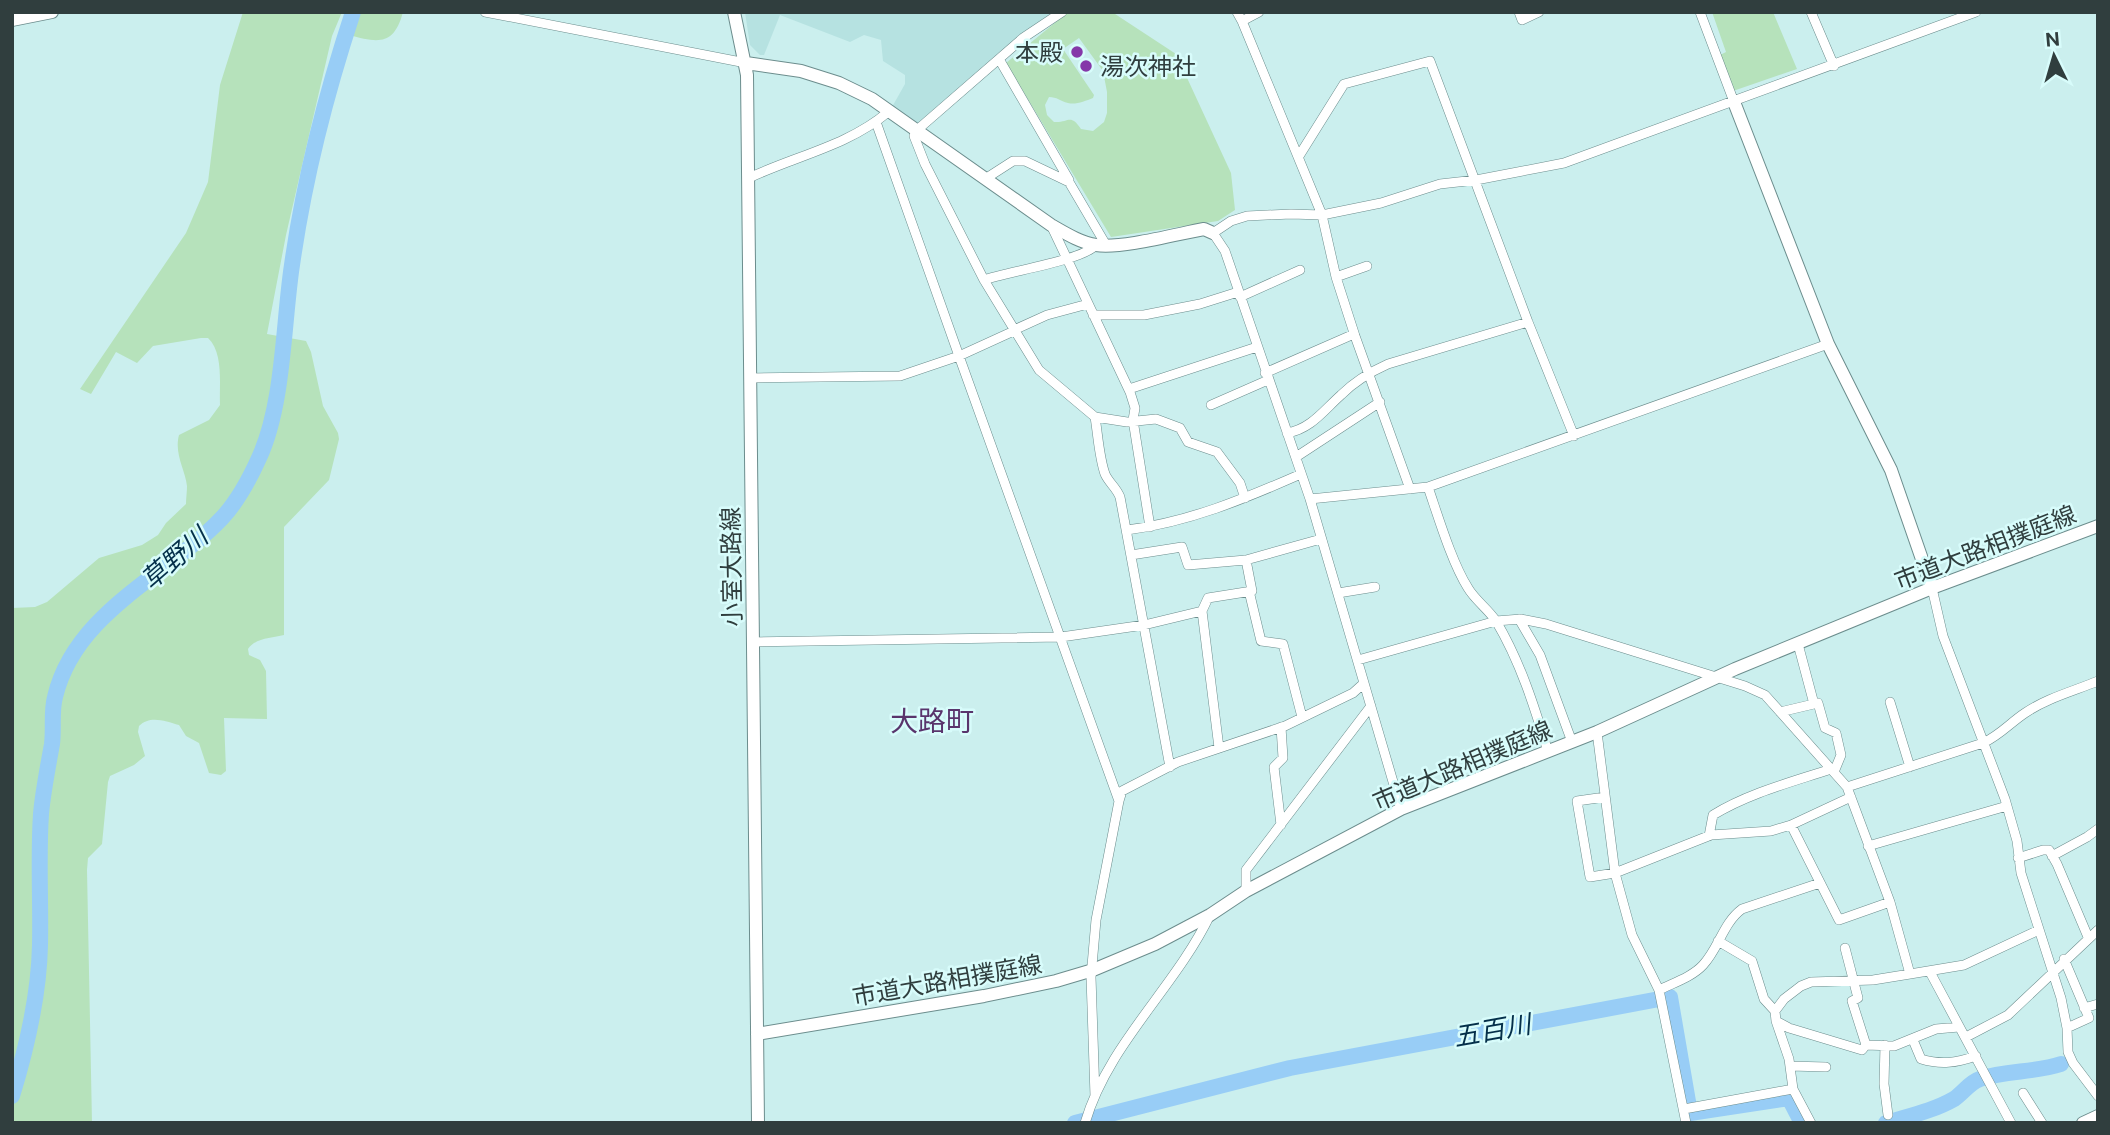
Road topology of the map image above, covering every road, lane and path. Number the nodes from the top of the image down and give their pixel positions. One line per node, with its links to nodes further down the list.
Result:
1 (52, 12): 13 (street)
2 (485, 12): 11 (street)
3 (734, 12): 15 (street, 小室大路線)
4 (1062, 12): 14 (street)
5 (1259, 12): 12 (street)
6 (1519, 12): 7 (street)
7 (1539, 12)
8 (1700, 12): 17 (street)
9 (1811, 12): 16 (street)
10 (1976, 12): 16 (street)
11 (498, 14): 15 (street)
12 (1239, 16): 21 (street)
13 (12, 20)
14 (999, 59): 20 (street); 25 (street)
15 (746, 62): 18 (street); 22 (street, 小室大路線)
16 (1834, 66): 17 (street)
17 (1734, 102): 24 (street); 41 (street)
18 (887, 112): 19 (street); 20 (street)
19 (876, 121): 22 (street); 43 (street)
20 (916, 131): 23 (street); 34 (street)
21 (1299, 156): 24 (street); 26 (street)
22 (749, 178): 46 (street, 小室大路線)
23 (985, 178): 25 (street); 27 (street)
24 (1476, 180): 26 (street); 38 (street)
25 (1069, 182): 29 (street)
26 (1322, 215): 28 (street); 33 (street)
27 (1052, 225): 29 (street); 30 (street)
28 (1213, 233): 29 (street); 35 (street)
29 (1101, 245): 30 (street)
30 (1066, 258): 34 (street); 36 (street)
31 (1367, 266): 33 (street)
32 (1300, 270): 35 (street)
33 (1336, 277): 40 (street)
34 (984, 280): 39 (street)
35 (1239, 294): 37 (street); 42 (street)
36 (1088, 304): 37 (street); 39 (street)
37 (1093, 315): 47 (street)
38 (1528, 322): 44 (street); 53 (street)
39 (1015, 330): 43 (street); 50 (street)
40 (1354, 334): 44 (street); 45 (street)
41 (1828, 344): 53 (street); 67 (street)
42 (1257, 347): 45 (street); 47 (street)
43 (959, 356): 46 (street); 74 (street)
44 (1369, 372): 48 (street); 52 (street)
45 (1267, 377): 49 (street); 52 (street)
46 (751, 378): 75 (street, 小室大路線)
47 (1129, 389): 51 (street)
48 (1380, 402): 54 (street); 57 (street)
49 (1211, 405)
50 (1095, 417): 51 (street); 62 (street)
51 (1133, 420): 58 (street); 61 (street)
52 (1287, 433): 54 (street)
53 (1574, 436): 56 (street)
54 (1296, 457): 55 (street)
55 (1301, 474): 58 (street); 59 (street)
56 (1428, 487): 57 (street); 72 (street)
57 (1410, 489): 59 (street)
58 (1245, 498): 61 (street)
59 (1310, 499): 63 (street)
60 (2098, 526): 67 (street, 市道大路相撲庭線)
61 (1150, 527): 62 (street)
62 (1126, 530): 64 (street)
63 (1321, 538): 65 (street); 69 (street)
64 (1131, 555): 65 (street); 73 (street)
65 (1246, 560): 68 (street)
66 (1376, 587): 69 (street)
67 (1932, 588): 76 (street, 市道大路相撲庭線); 89 (street)
68 (1249, 592): 70 (street); 85 (street)
69 (1338, 593): 77 (street)
70 (1202, 611): 73 (street); 90 (street)
71 (1518, 619): 72 (street); 78 (street); 88 (street)
72 (1496, 621): 77 (street); 91 (street)
73 (1143, 625): 74 (street); 92 (street)
74 (1061, 637): 75 (street); 98 (street)
75 (753, 642): 131 (street, 小室大路線)
76 (1798, 644): 78 (street, 市道大路相撲庭線); 82 (street)
77 (1358, 660): 80 (street)
78 (1716, 679): 84 (street); 87 (street, 市道大路相撲庭線)
79 (2098, 681): 89 (street)
80 (1363, 684): 83 (street); 85 (street)
81 (1890, 702): 93 (street)
82 (1814, 704): 84 (street); 94 (street)
83 (1371, 706): 100 (street); 101 (street)
84 (1780, 712): 94 (street)
85 (1302, 718): 86 (street)
86 (1281, 727): 90 (street); 101 (street)
87 (1597, 732): 88 (street, 市道大路相撲庭線); 96 (street)
88 (1572, 742): 91 (street, 市道大路相撲庭線)
89 (1983, 743): 93 (street); 99 (street)
90 (1219, 748): 92 (street)
91 (1548, 752): 100 (street, 市道大路相撲庭線)
92 (1170, 767): 98 (street)
93 (1910, 767): 95 (street)
94 (1833, 770): 95 (street); 104 (street)
95 (1847, 787): 97 (street)
96 (1605, 797): 108 (street); 108 (street)
97 (1851, 797): 102 (street); 105 (street)
98 (1119, 801): 119 (street)
99 (2007, 806): 105 (street); 107 (street)
100 (1401, 809): 110 (street, 市道大路相撲庭線)
101 (1281, 825): 110 (street)
102 (1791, 825): 104 (street); 109 (street)
103 (2098, 829): 106 (street)
104 (1709, 836): 108 (street)
105 (1868, 846): 111 (street)
106 (2052, 856): 107 (street); 115 (street)
107 (2018, 858): 113 (street)
108 (1615, 873): 124 (street)
109 (1820, 883): 111 (street); 116 (street)
110 (1246, 891): 112 (street, 市道大路相撲庭線)
111 (1890, 902): 122 (street)
112 (1210, 915): 119 (street, 市道大路相撲庭線); 141 (street)
113 (2039, 930): 120 (street); 121 (street)
114 (2098, 930): 115 (street)
115 (2088, 937): 118 (street)
116 (1718, 942): 124 (street); 127 (street)
117 (1845, 948): 123 (street)
118 (2064, 959): 120 (street); 126 (street)
119 (1093, 970): 131 (street, 市道大路相撲庭線); 141 (street)
120 (2052, 971): 130 (street); 132 (street)
121 (1930, 972): 122 (street); 129 (street)
122 (1910, 974): 123 (street)
123 (1853, 980): 127 (street); 134 (street)
124 (1659, 991): 143 (street)
125 (2098, 1004): 126 (street)
126 (2084, 1008): 130 (street)
127 (1775, 1011): 128 (street)
128 (1776, 1021): 134 (street); 137 (street)
129 (1959, 1027): 132 (street); 133 (street)
130 (2067, 1028): 142 (street)
131 (757, 1034): 147 (street, 小室大路線)
132 (1966, 1037): 136 (street)
133 (1913, 1040): 135 (street); 136 (street)
134 (1866, 1045): 135 (street)
135 (1885, 1045): 144 (street)
136 (1976, 1056): 150 (street)
137 (1790, 1066): 138 (street); 139 (street)
138 (1826, 1067)
139 (1793, 1089): 143 (street); 149 (street)
140 (2023, 1093): 151 (street)
141 (1095, 1096): 146 (street)
142 (2098, 1096)
143 (1684, 1109): 148 (street)
144 (1888, 1115)
145 (2098, 1116): 152 (street)
146 (1086, 1118)
147 (758, 1123)
148 (1686, 1123)
149 (1811, 1123)
150 (2011, 1123)
151 (2042, 1123)
152 (2084, 1123)

